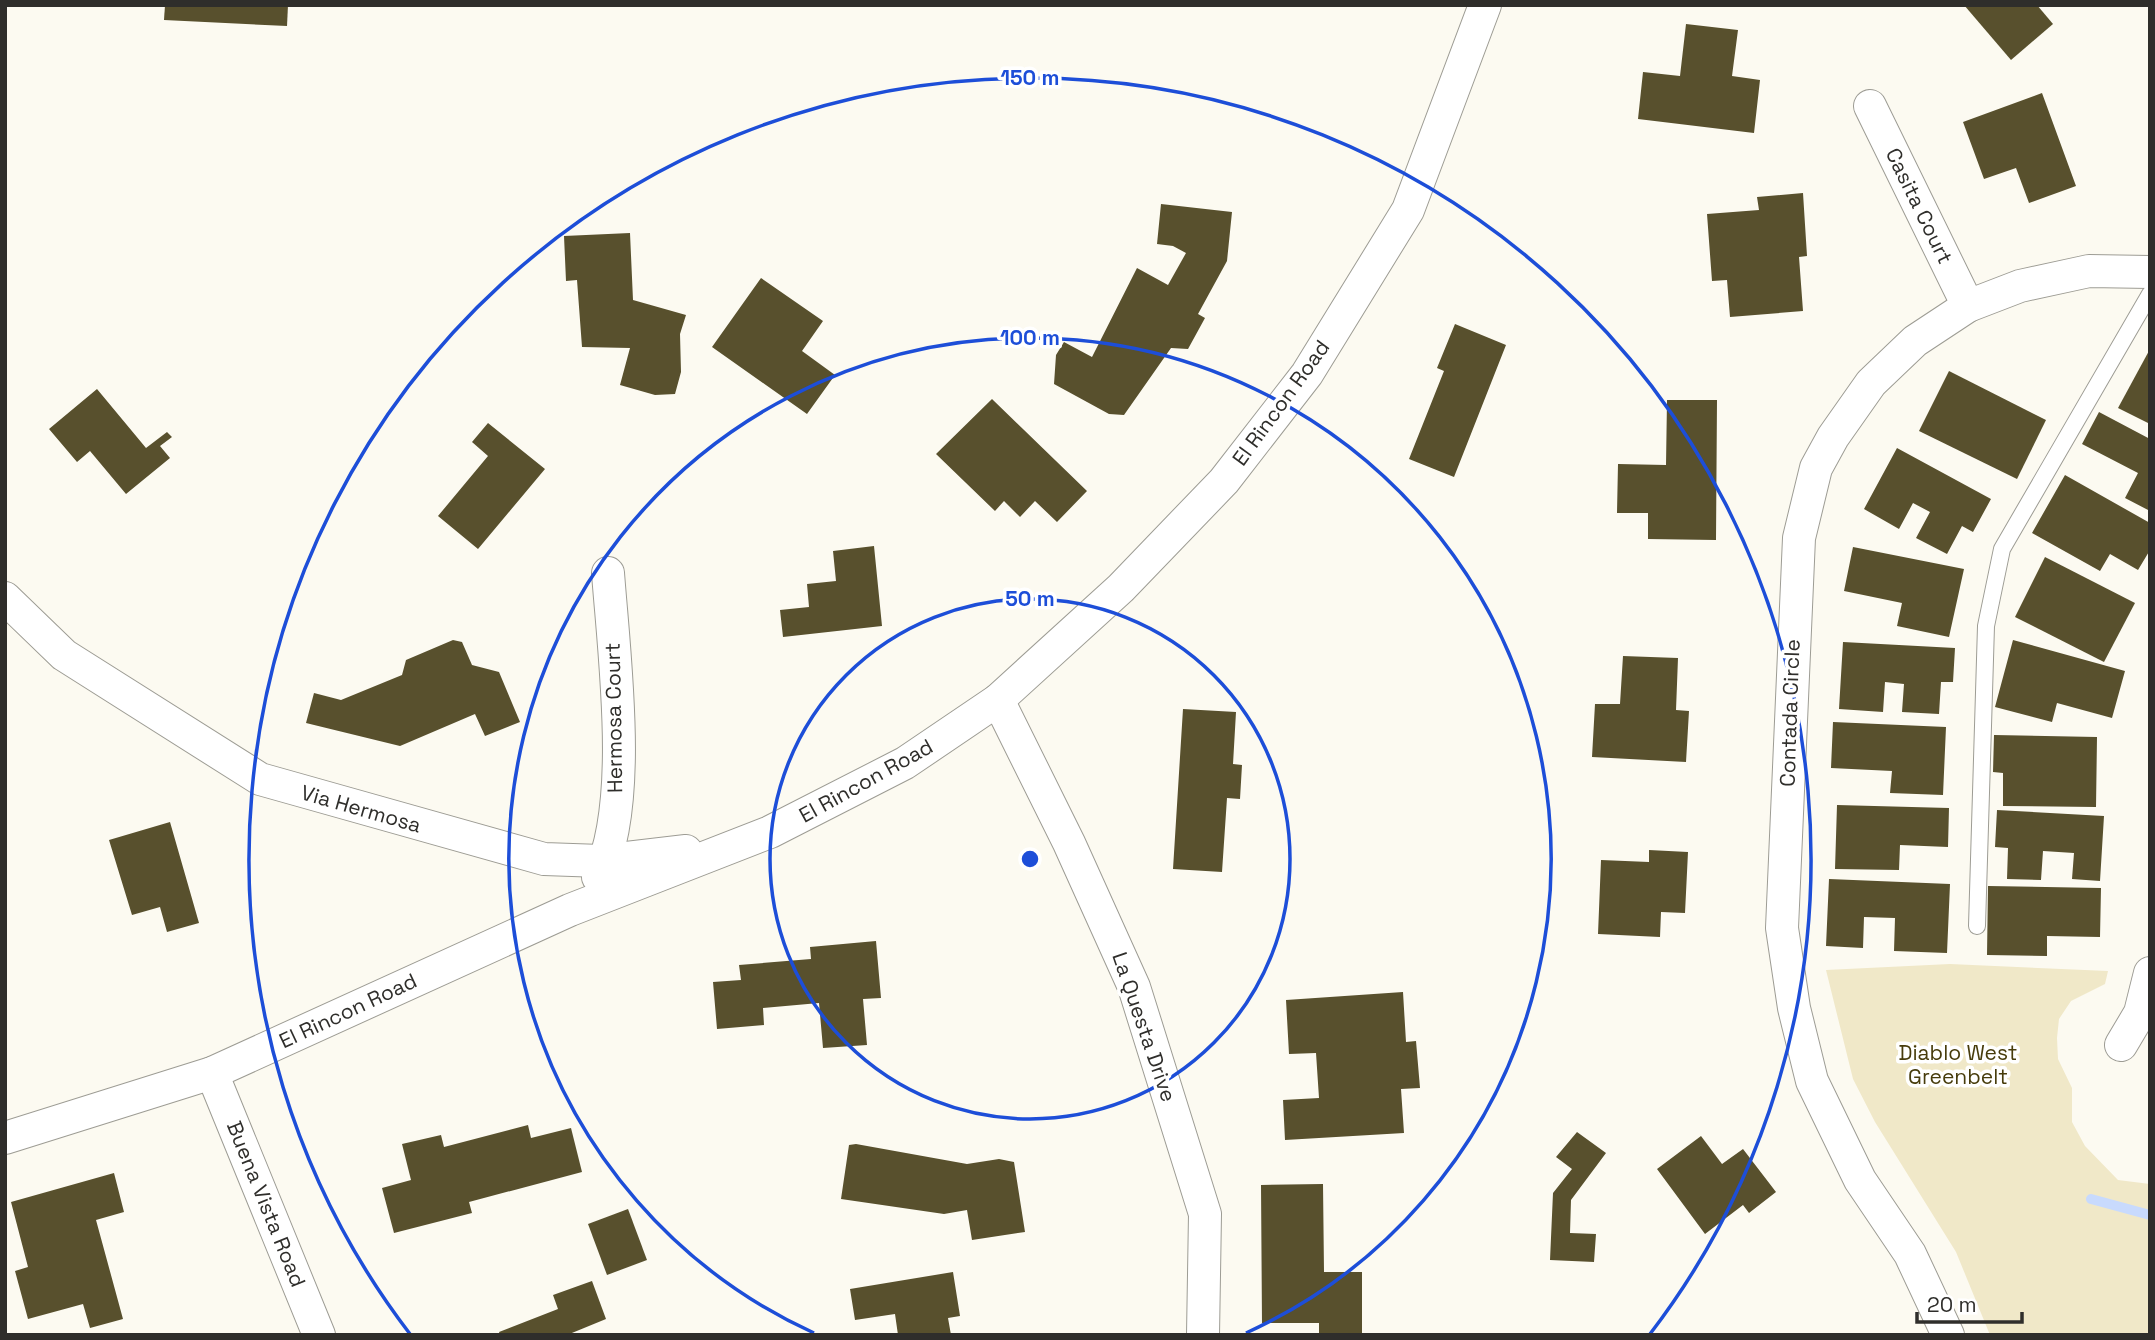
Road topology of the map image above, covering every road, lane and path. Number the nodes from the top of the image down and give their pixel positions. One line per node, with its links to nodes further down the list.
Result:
1 (1485, 5): 8 (street, El Rincon Road)
2 (1870, 106): 5 (street, Casita Court)
3 (2150, 272): 5 (street, Contada Circle)
4 (2150, 294): 12 (lane)
5 (1968, 306): 19 (street, Contada Circle)
6 (608, 573): 10 (street, Hermosa Court)
7 (5, 598): 10 (street, Via Hermosa)
8 (998, 700): 9 (street, El Rincon Road); 18 (street, La Questa Drive)
9 (771, 832): 10 (street, Via Hermosa); 11 (street, El Rincon Road)
10 (605, 861): 11 (street, Hermosa Court)
11 (570, 910): 15 (street, El Rincon Road)
12 (1978, 926)
13 (2150, 974): 14 (street)
14 (2120, 1045)
15 (212, 1073): 16 (street, El Rincon Road); 17 (street, Buena Vista Road)
16 (5, 1138)
17 (318, 1335)
18 (1203, 1335)
19 (1948, 1335)

